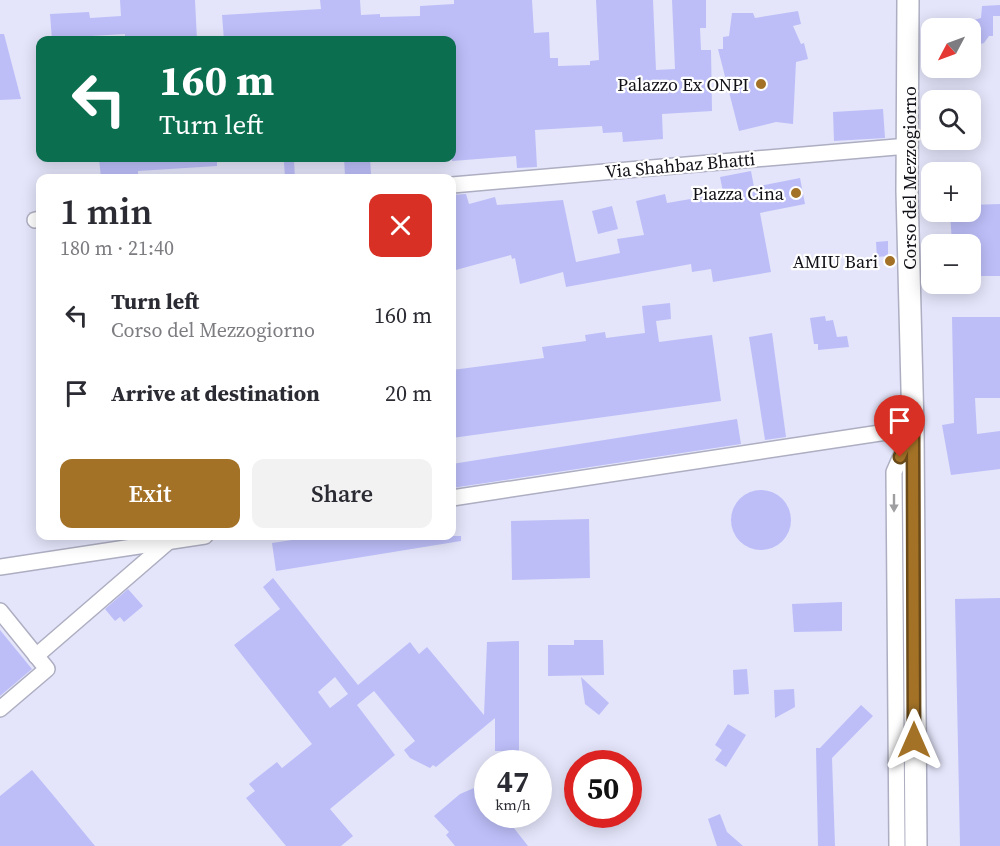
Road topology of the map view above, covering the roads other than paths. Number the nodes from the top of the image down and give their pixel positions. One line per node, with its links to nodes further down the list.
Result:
1 (908, 0): 2 (main road, Corso del Mezzogiorno)
2 (908, 146): 3 (street, Via Shahbaz Bhatti); 4 (main road, Corso del Mezzogiorno)
3 (456, 184)
4 (913, 428): 5 (street); 11 (street, Corso del Mezzogiorno, one-way to 11); 13 (main road, Corso del Mezzogiorno)
5 (456, 497)
6 (175, 540): 7 (street)
7 (168, 541): 8 (street); 10 (street)
8 (0, 567)
9 (0, 611): 10 (street)
10 (36, 656): 12 (street)
11 (895, 691): 13 (street); 14 (street, Corso del Mezzogiorno)
12 (0, 709)
13 (914, 786): 15 (main road); 16 (main road, Corso del Mezzogiorno)
14 (897, 846)
15 (902, 846)
16 (916, 846)

